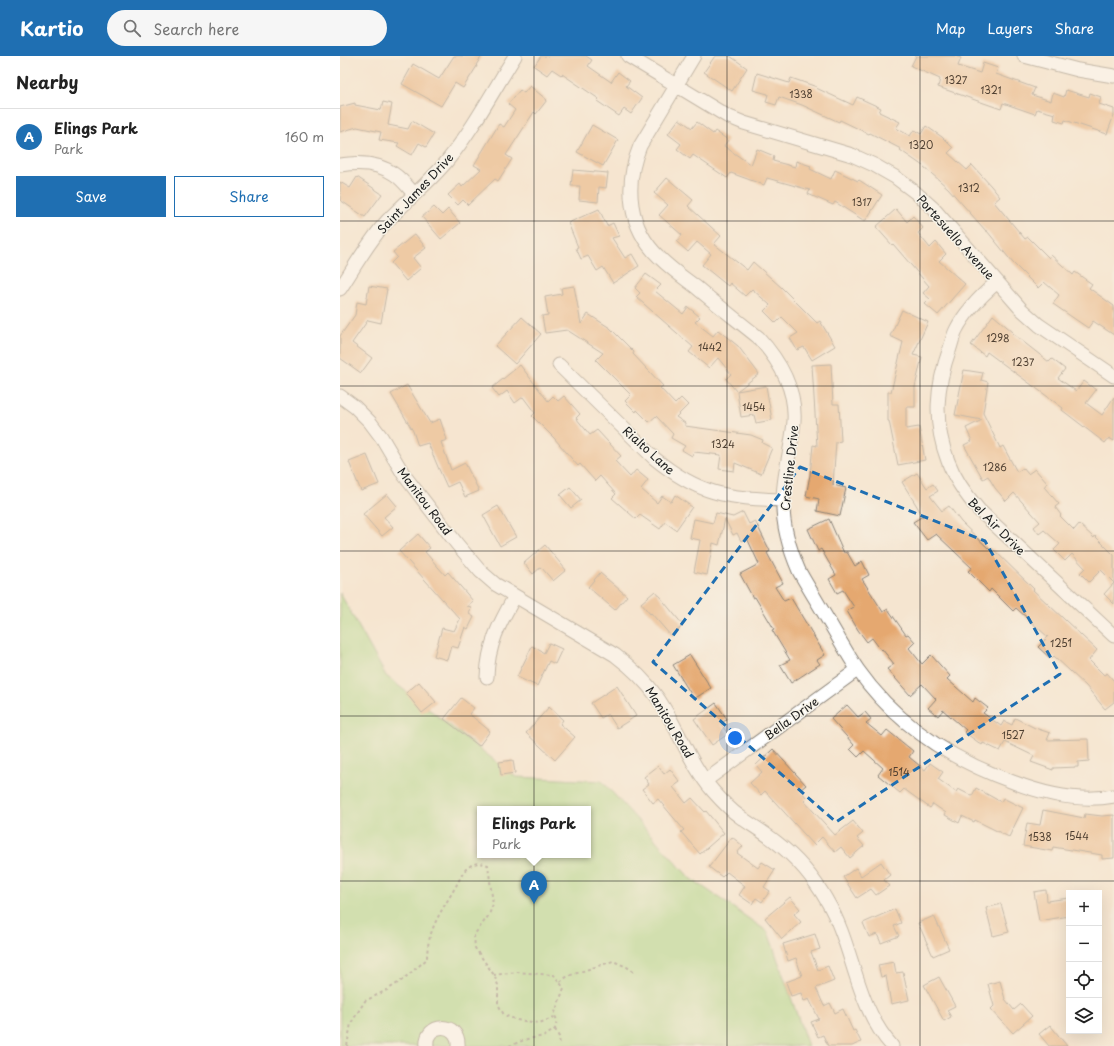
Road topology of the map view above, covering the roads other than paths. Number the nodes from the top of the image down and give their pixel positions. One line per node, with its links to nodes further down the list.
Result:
1 (515, 56): 8 (street, Saint James Drive)
2 (628, 56): 6 (street, Portesuello Avenue)
3 (694, 56): 6 (street, Crestline Drive)
4 (1024, 56): 5 (street)
5 (1114, 76)
6 (676, 85): 9 (street, Portesuello Avenue); 14 (street, Crestline Drive)
7 (340, 165): 8 (street)
8 (414, 194): 10 (street, Saint James Drive)
9 (997, 282): 12 (street, Portesuello Avenue); 16 (street, Bel Air Drive)
10 (340, 289)
11 (559, 365): 14 (street, Rialto Lane)
12 (1114, 376)
13 (340, 396): 15 (street, Manitou Road)
14 (783, 500): 17 (street, Crestline Drive)
15 (515, 596): 18 (street); 19 (street, Manitou Road)
16 (1114, 636)
17 (857, 670): 19 (street, Bella Drive); 20 (street, Crestline Drive)
18 (487, 677)
19 (705, 781): 23 (street, Manitou Road)
20 (1114, 796)
21 (427, 1046): 22 (street)
22 (458, 1046)
23 (892, 1046)

